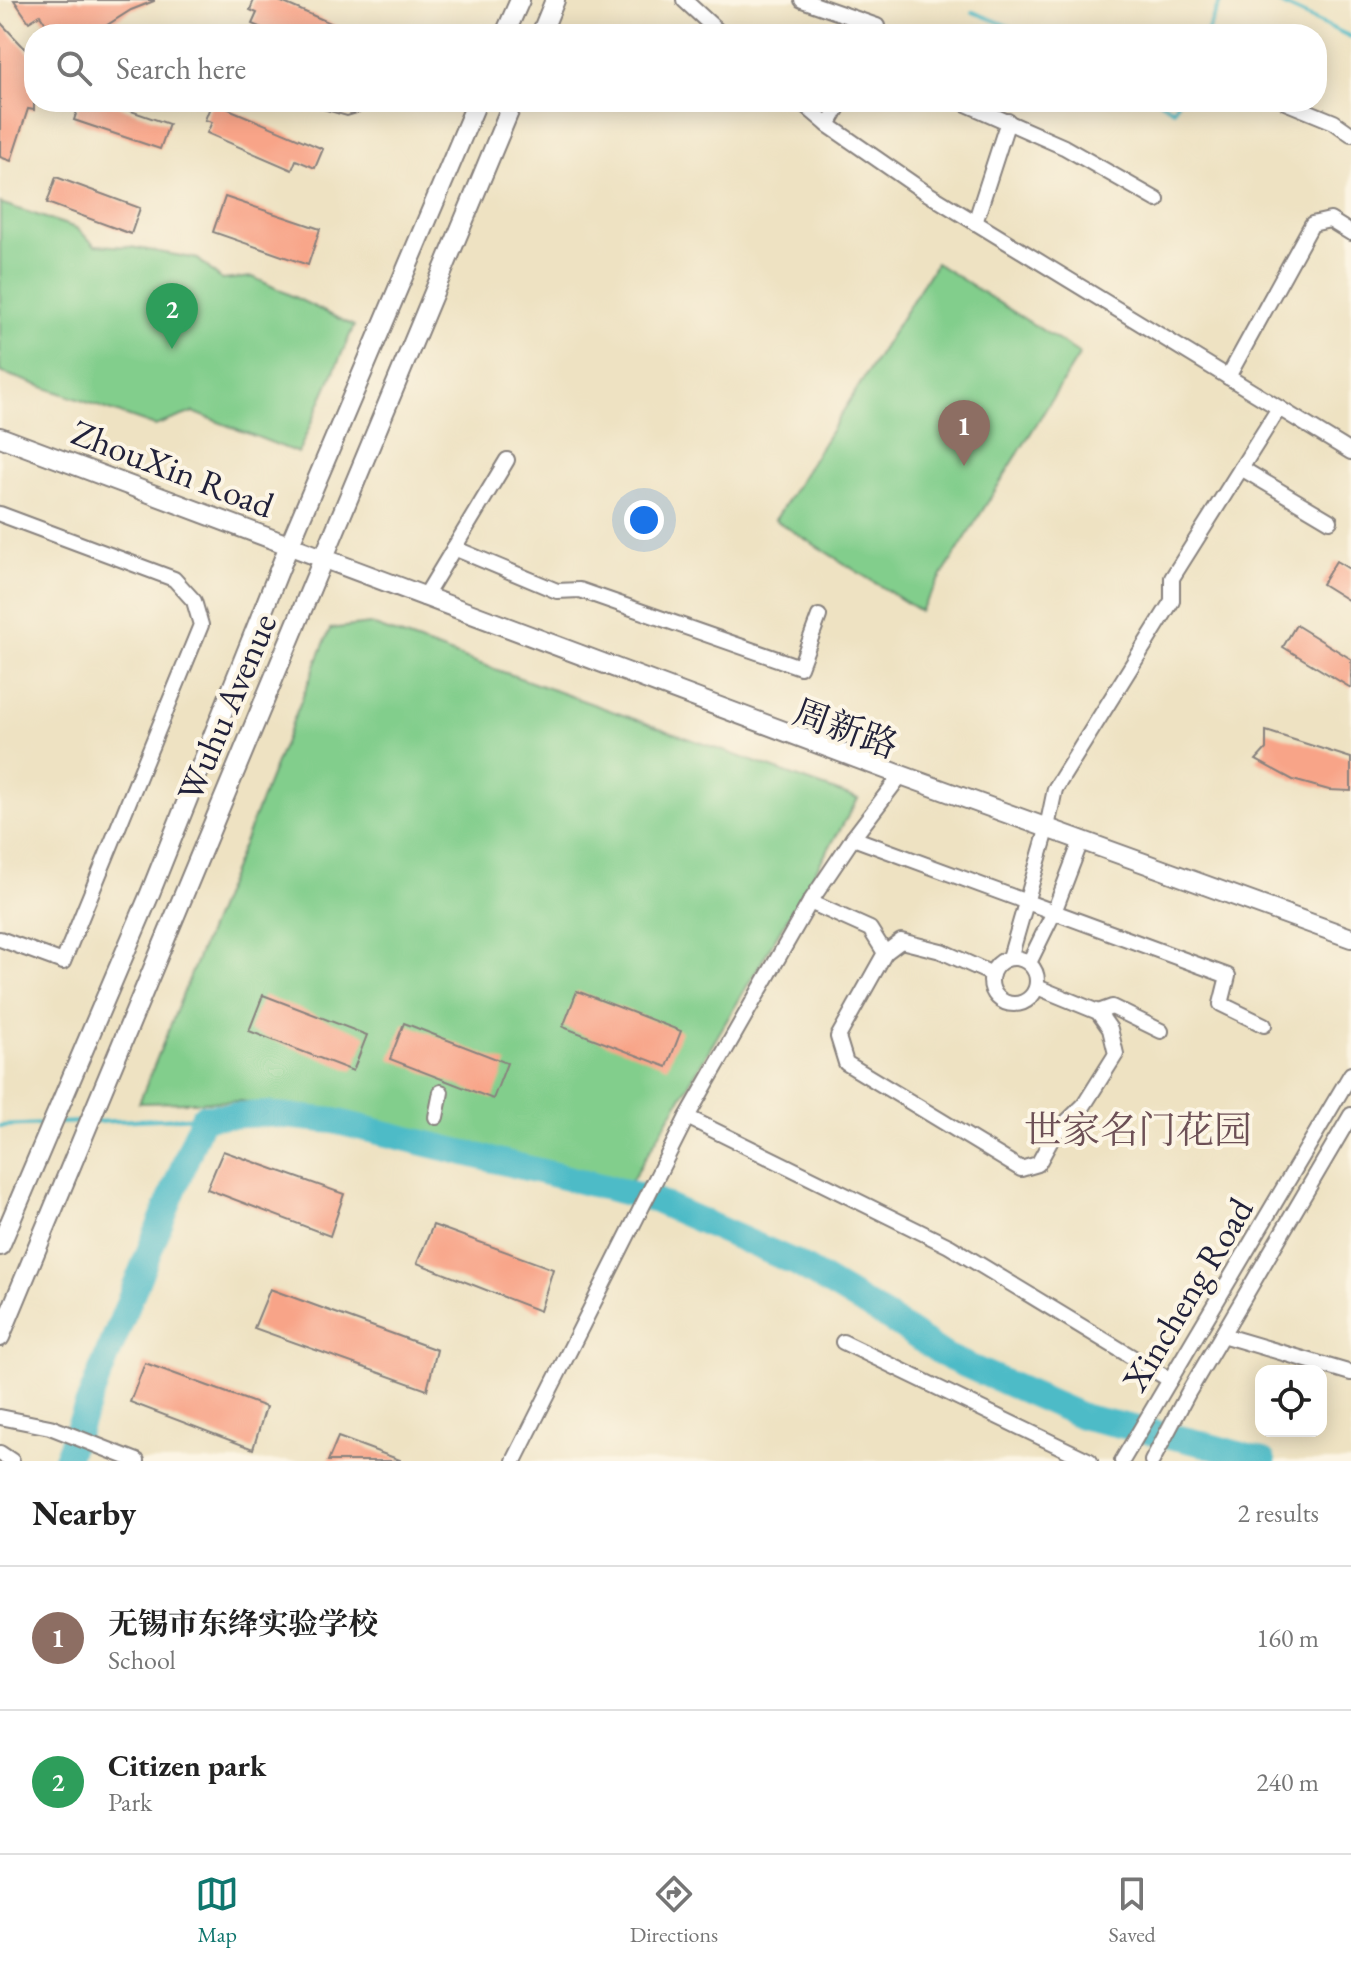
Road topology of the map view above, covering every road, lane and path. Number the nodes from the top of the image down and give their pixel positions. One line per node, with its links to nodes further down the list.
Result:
1 (520, 0): 5 (main road)
2 (555, 0): 6 (main road)
3 (684, 0): 7 (street)
4 (802, 0): 8 (street)
5 (509, 24)
6 (545, 24)
7 (710, 24)
8 (871, 24)
9 (473, 112): 31 (main road, Wuhu Avenue)
10 (509, 112): 32 (main road, Wuhu Avenue)
11 (813, 112): 16 (street)
12 (835, 112): 16 (street)
13 (986, 112): 15 (street)
14 (1310, 112): 17 (street)
15 (1008, 121): 18 (street); 19 (street)
16 (828, 125): 19 (street)
17 (1351, 134)
18 (1157, 200)
19 (975, 223): 21 (street)
20 (1351, 233): 21 (street)
21 (1228, 377): 22 (street)
22 (1279, 408): 25 (street); 27 (street)
23 (0, 437): 31 (main road, ZhouXin Road)
24 (0, 446): 31 (main road, ZhouXin Road)
25 (1351, 452)
26 (507, 460): 30 (street)
27 (1241, 468): 29 (street); 36 (street)
28 (0, 514): 43 (street)
29 (1330, 521)
30 (454, 548): 33 (street); 34 (street)
31 (288, 549): 32 (main road, ZhouXin Road); 60 (main road, Wuhu Avenue)
32 (321, 562): 33 (main road, 周新路); 35 (main road, 周新路); 62 (main road, Wuhu Avenue)
33 (424, 598): 35 (main road, 周新路)
34 (819, 616)
35 (899, 778): 36 (main road, 周新路); 37 (street)
36 (1046, 833): 38 (main road, 周新路); 40 (street)
37 (853, 838): 39 (street); 40 (street)
38 (1080, 845): 41 (street); 42 (main road, 周新路); 44 (main road, 周新路)
39 (810, 902): 45 (street); 57 (street)
40 (1025, 902): 41 (street); 46 (street)
41 (1054, 912): 47 (street); 51 (street)
42 (1351, 938)
43 (0, 939)
44 (1351, 946)
45 (885, 953): 48 (street); 50 (street)
46 (1010, 958): 47 (street); 48 (street)
47 (1029, 963): 49 (street)
48 (992, 974): 49 (street)
49 (1037, 987): 50 (street)
50 (1098, 1012): 52 (street)
51 (1264, 1025)
52 (1161, 1031)
53 (1351, 1074): 58 (street, Xincheng Road)
54 (441, 1092): 56 (street)
55 (1351, 1115): 59 (street, Xincheng Road)
56 (436, 1117)
57 (687, 1117): 65 (street); 71 (street)
58 (1323, 1123): 59 (street); 65 (street, Xincheng Road)
59 (1345, 1138): 61 (street, Xincheng Road)
60 (0, 1246)
61 (1222, 1335): 64 (street); 73 (street, Xincheng Road)
62 (0, 1337)
63 (843, 1342): 72 (street)
64 (1351, 1373)
65 (1170, 1380): 68 (street, Xincheng Road)
66 (0, 1417): 70 (street)
67 (0, 1453): 69 (street)
68 (1125, 1457)
69 (12, 1461)
70 (137, 1461)
71 (514, 1461)
72 (1090, 1461)
73 (1152, 1461)

